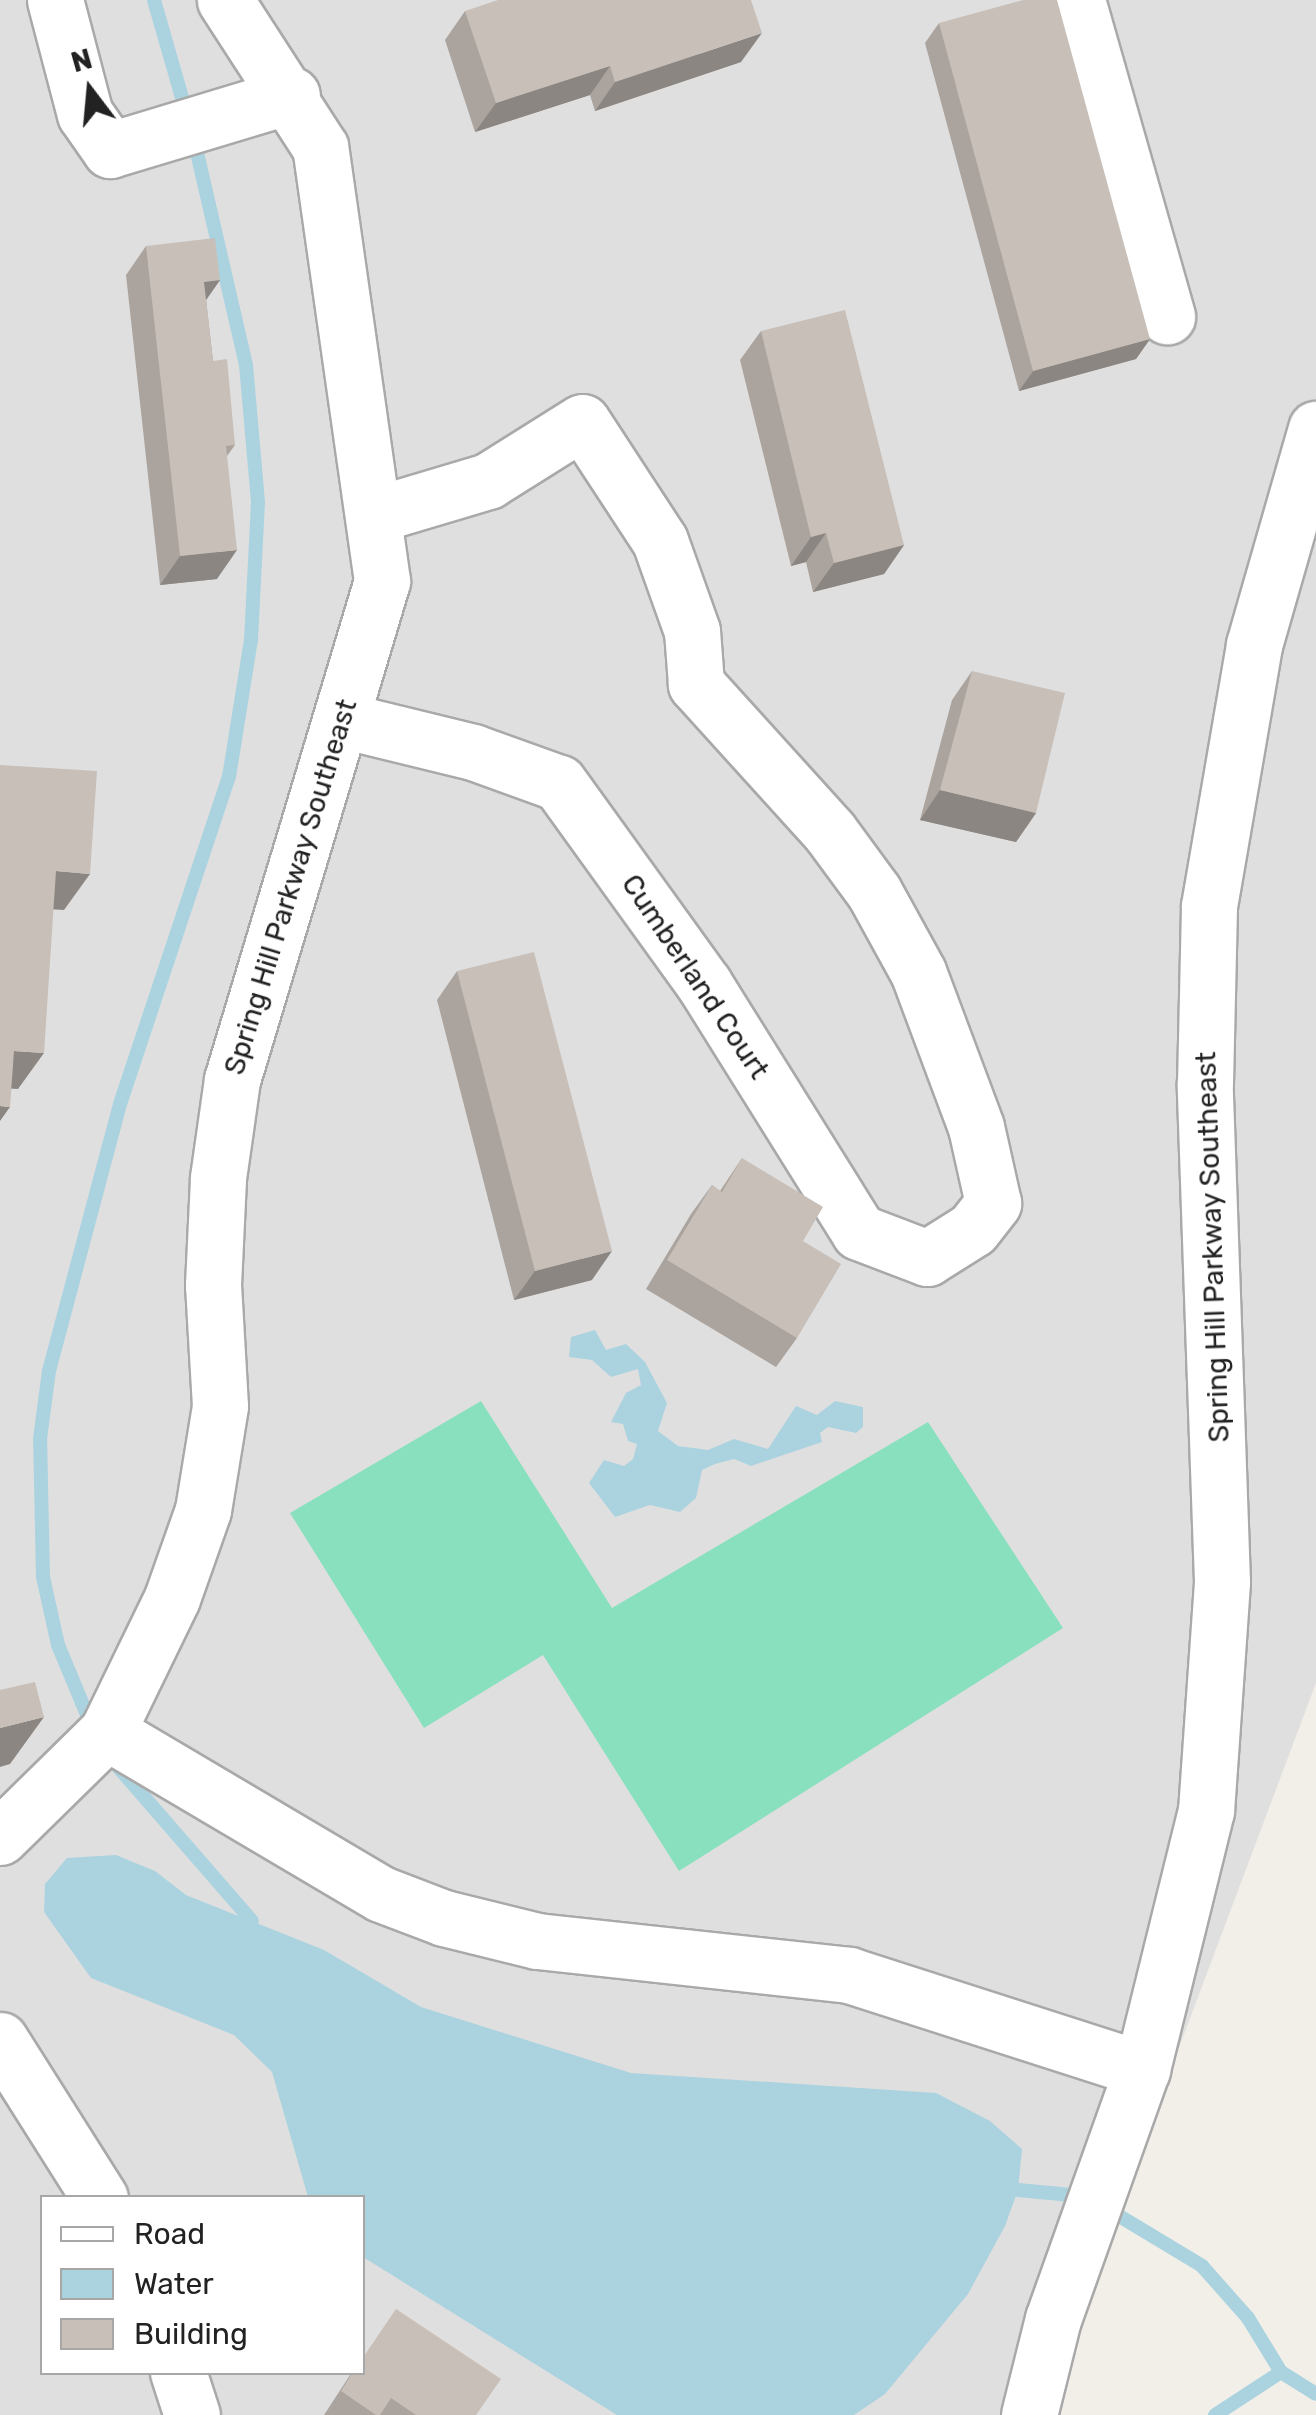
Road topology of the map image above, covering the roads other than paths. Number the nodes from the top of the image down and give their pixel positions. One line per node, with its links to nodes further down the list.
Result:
1 (55, 0): 4 (street)
2 (225, 0): 4 (street, Spring Hill Parkway Southeast)
3 (1077, 0): 5 (street)
4 (292, 96): 7 (street, Spring Hill Parkway Southeast)
5 (1167, 316)
6 (1316, 429): 12 (street, Spring Hill Parkway Southeast)
7 (374, 514): 8 (street, Spring Hill Parkway Southeast); 8 (street, Cumberland Court)
8 (342, 720): 9 (street, Spring Hill Parkway Southeast)
9 (107, 1732): 10 (street, Spring Hill Parkway Southeast); 12 (street)
10 (3, 1833)
11 (0, 2040): 13 (street)
12 (1142, 2069): 16 (street, Spring Hill Parkway Southeast)
13 (98, 2195)
14 (179, 2375): 15 (street)
15 (192, 2415)
16 (1029, 2415)

